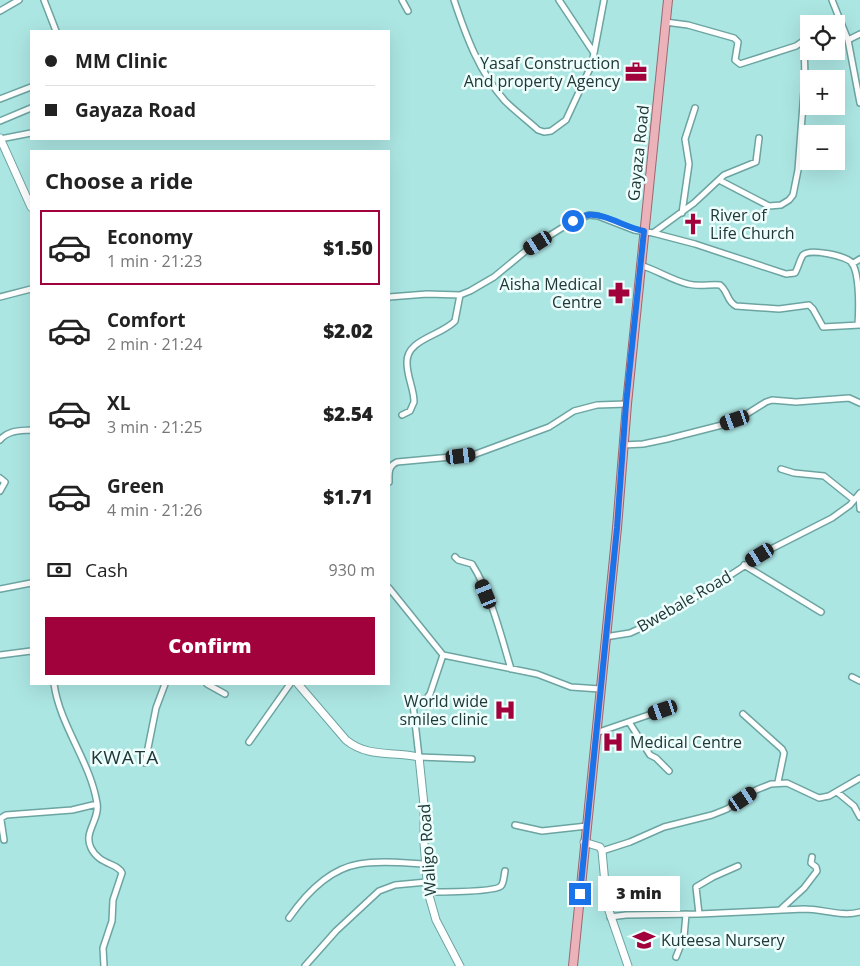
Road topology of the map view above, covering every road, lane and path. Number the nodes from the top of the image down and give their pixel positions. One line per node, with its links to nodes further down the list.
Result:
1 (19, 0): 9 (street)
2 (44, 0): 13 (street)
3 (402, 0): 10 (street)
4 (454, 0): 18 (street)
5 (559, 0): 18 (street)
6 (604, 0): 18 (street)
7 (668, 0): 12 (main road, Gayaza Road)
8 (832, 0): 11 (street)
9 (0, 11)
10 (408, 11)
11 (837, 15)
12 (666, 22): 17 (street); 32 (main road, Gayaza Road)
13 (56, 30)
14 (845, 34): 16 (street)
15 (860, 34): 16 (street)
16 (848, 40): 22 (street)
17 (800, 43)
18 (594, 53)
19 (805, 60): 29 (street)
20 (30, 88): 21 (street)
21 (0, 99)
22 (860, 103)
23 (30, 108): 25 (street)
24 (695, 108): 31 (street)
25 (0, 121)
26 (30, 133): 28 (street)
27 (759, 138): 29 (street)
28 (0, 139): 30 (street)
29 (719, 180): 31 (street)
30 (30, 205)
31 (682, 213): 33 (street)
32 (644, 231): 33 (street); 36 (main road, Gayaza Road); 38 (street)
33 (653, 233): 35 (street)
34 (860, 259): 35 (street)
35 (852, 264): 41 (street)
36 (640, 265): 41 (street); 43 (main road, Gayaza Road)
37 (30, 289): 39 (street)
38 (460, 295): 40 (street); 44 (street)
39 (0, 297)
40 (390, 297)
41 (859, 325)
42 (860, 403): 47 (street)
43 (626, 404): 47 (main road, Gayaza Road); 48 (street)
44 (402, 415)
45 (30, 430): 46 (street)
46 (0, 440)
47 (623, 445): 61 (main road, Gayaza Road)
48 (390, 468)
49 (781, 469): 53 (street)
50 (0, 478): 51 (street)
51 (0, 491)
52 (859, 494): 53 (street, Bwebale Road); 54 (street)
53 (854, 500): 56 (street, Bwebale Road)
54 (860, 509)
55 (455, 557): 65 (street)
56 (744, 565): 60 (street); 61 (street, Bwebale Road)
57 (30, 583): 58 (street)
58 (0, 589)
59 (390, 589): 64 (street)
60 (821, 612)
61 (605, 637): 73 (main road, Gayaza Road)
62 (30, 651): 63 (street)
63 (0, 655)
64 (443, 656): 65 (street); 80 (street)
65 (510, 670): 73 (street)
66 (852, 678): 67 (street)
67 (860, 681)
68 (54, 685): 87 (street)
69 (165, 685): 82 (street)
70 (209, 685): 74 (street)
71 (289, 685): 79 (street)
72 (299, 685): 80 (street)
73 (600, 689): 78 (main road, Gayaza Road)
74 (225, 694)
75 (663, 710): 77 (street)
76 (743, 714): 85 (street)
77 (629, 722): 78 (street); 83 (street)
78 (596, 733): 90 (main road, Gayaza Road)
79 (249, 742)
80 (420, 757): 81 (street); 95 (street, Waligo Road)
81 (472, 759)
82 (145, 763)
83 (669, 771)
84 (860, 778): 86 (street)
85 (778, 782): 86 (street); 93 (street)
86 (837, 792): 88 (street)
87 (97, 804): 91 (street); 108 (street)
88 (860, 817)
89 (515, 825): 90 (street)
90 (587, 826): 92 (main road, Gayaza Road)
91 (4, 840)
92 (584, 842): 93 (street); 107 (main road, Gayaza Road)
93 (602, 851): 104 (street)
94 (812, 857): 100 (street)
95 (425, 864): 98 (street, Waligo Road); 105 (street)
96 (738, 866): 103 (street)
97 (505, 871): 99 (street)
98 (427, 882): 99 (street, Waligo Road); 109 (street)
99 (428, 892): 110 (street, Waligo Road)
100 (781, 910): 101 (street); 103 (street)
101 (860, 912)
102 (686, 914): 103 (street); 104 (street); 106 (street)
103 (699, 914)
104 (610, 917): 111 (street)
105 (289, 918)
106 (676, 957)
107 (571, 965)
108 (104, 966)
109 (305, 966)
110 (460, 966)
111 (628, 966)

